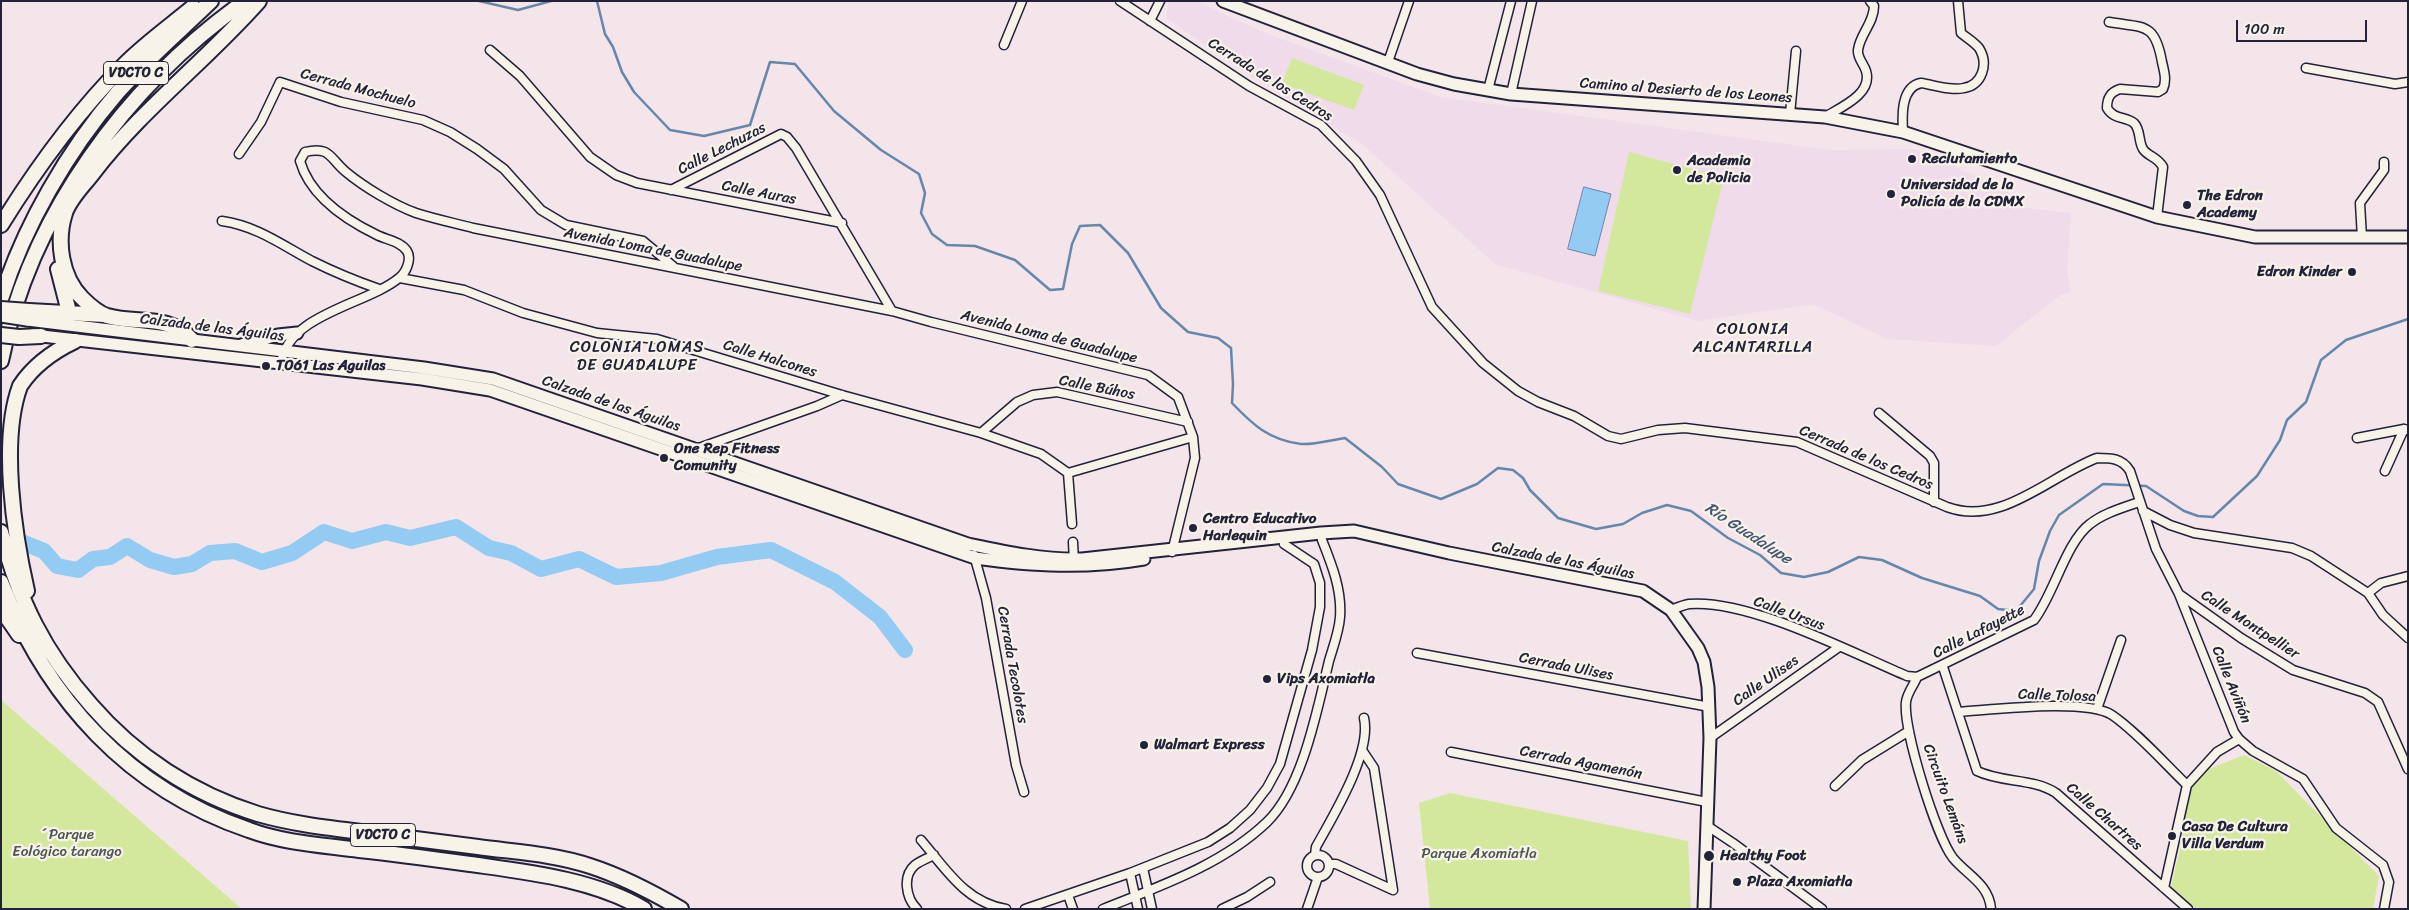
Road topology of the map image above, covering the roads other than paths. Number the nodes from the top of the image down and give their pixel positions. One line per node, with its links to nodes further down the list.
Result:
1 (200, 1): 35 (highway)
2 (211, 1): 41 (highway, VDCTO C)
3 (246, 1): 29 (highway, VDCTO C)
4 (259, 1): 29 (highway)
5 (1022, 1): 16 (street)
6 (1120, 1): 14 (street, Cerrada de los Cedros)
7 (1160, 1): 14 (street)
8 (1223, 1): 19 (main road, Camino al Desierto de los Leones)
9 (1410, 1): 19 (street)
10 (1510, 1): 22 (street)
11 (1532, 1): 23 (street)
12 (1870, 1): 25 (street)
13 (1958, 1): 26 (street)
14 (1150, 21): 71 (street, Cerrada de los Cedros)
15 (2109, 22): 32 (street)
16 (1004, 45)
17 (490, 50): 30 (street, Calle Lechuzas)
18 (1796, 51): 24 (street)
19 (1388, 62): 22 (main road, Camino al Desierto de los Leones)
20 (2306, 68): 21 (street)
21 (2408, 82)
22 (1488, 90): 23 (main road, Camino al Desierto de los Leones)
23 (1512, 94): 24 (main road, Camino al Desierto de los Leones)
24 (1790, 114): 25 (main road, Camino al Desierto de los Leones)
25 (1825, 117): 26 (main road, Camino al Desierto de los Leones)
26 (1903, 132): 32 (main road, Camino al Desierto de los Leones)
27 (239, 154): 38 (street, Cerrada Mochuelo)
28 (2384, 162): 36 (street)
29 (89, 167): 31 (highway); 57 (highway, VDCTO C)
30 (671, 190): 34 (street, Calle Auras); 34 (street, Calle Lechuzas)
31 (65, 214): 44 (highway); 47 (highway)
32 (2152, 215): 36 (main road, Camino al Desierto de los Leones)
33 (222, 221): 40 (street)
34 (842, 223): 43 (street, Calle Lechuzas)
35 (1, 225)
36 (2362, 238): 37 (main road, Camino al Desierto de los Leones)
37 (2408, 238)
38 (674, 267): 39 (street, Avenida Loma de Guadalupe); 43 (street, Avenida Loma de Guadalupe)
39 (400, 278): 40 (street); 59 (street, Calle Halcones)
40 (379, 289): 49 (street)
41 (1, 299)
42 (1, 309): 45 (highway, bridge)
43 (892, 311): 61 (street, Avenida Loma de Guadalupe)
44 (69, 312): 45 (highway); 47 (highway)
45 (28, 315): 46 (main road, Calzada de las Águilas, bridge); 53 (main road, Calzada de las Águilas)
46 (1, 316)
47 (107, 316): 53 (highway)
48 (1, 330): 51 (main road)
49 (298, 332): 55 (main road); 56 (street)
50 (1, 335): 51 (highway, bridge)
51 (20, 335): 52 (highway)
52 (41, 336): 54 (main road, Calzada de las Águilas)
53 (192, 340): 55 (main road, Calzada de las Águilas)
54 (75, 341): 58 (main road, Calzada de las Águilas); 91 (highway)
55 (237, 346): 56 (main road, Calzada de las Águilas)
56 (282, 352): 58 (street); 66 (main road, Calzada de las Águilas)
57 (1, 361)
58 (281, 364): 67 (main road, Calzada de las Águilas)
59 (842, 395): 63 (street, Calle Halcones); 66 (street)
60 (1880, 413): 71 (street)
61 (1188, 422): 63 (street, Calle Búhos); 64 (street, Avenida Loma de Guadalupe)
62 (2406, 430): 65 (street); 68 (street)
63 (981, 433): 69 (street, Calle Halcones)
64 (1193, 437): 69 (street); 80 (street, Avenida Loma de Guadalupe)
65 (2357, 438)
66 (697, 448): 67 (street); 78 (main road, Calzada de las Águilas)
67 (684, 457): 81 (main road, Calzada de las Águilas)
68 (2385, 471)
69 (1068, 473): 73 (street)
70 (2139, 501): 71 (street, Cerrada de los Cedros); 72 (street, Calle Aviñón); 97 (street, Calle Lafayette)
71 (1934, 502)
72 (2143, 511): 87 (street); 88 (street, Calle Aviñón)
73 (1072, 524)
74 (1, 532): 91 (highway, VDCTO C)
75 (1377, 538): 76 (main road, Calzada de las Águilas); 80 (main road, Calzada de las Águilas); 90 (main road, Calzada de las Águilas)
76 (1322, 540): 79 (main road, Calzada de las Águilas); 82 (street)
77 (1074, 542): 83 (street)
78 (968, 544): 81 (street, Cerrada Tecolotes); 83 (main road, Calzada de las Águilas)
79 (1284, 544): 80 (main road, Calzada de las Águilas); 84 (street)
80 (1172, 551): 83 (main road, Calzada de las Águilas)
81 (975, 558): 83 (main road, Calzada de las Águilas); 111 (street, Cerrada Tecolotes)
82 (1331, 562): 84 (street); 123 (street)
83 (1074, 563)
84 (1314, 564): 118 (street)
85 (2408, 576): 87 (street)
86 (1, 582): 94 (highway, VDCTO C)
87 (2368, 593): 92 (street)
88 (2179, 594): 105 (street, Calle Aviñón); 108 (street, Calle Montpellier)
89 (1, 609): 94 (highway)
90 (1671, 610): 95 (street, Calle Ursus); 99 (main road, Calzada de las Águilas)
91 (28, 612): 129 (highway, VDCTO C)
92 (2408, 638)
93 (2121, 640): 100 (street)
94 (30, 645): 128 (highway, VDCTO C)
95 (1838, 647): 98 (street); 104 (street, Calle Ulises)
96 (1418, 653): 99 (street, Cerrada Ulises)
97 (1942, 667): 98 (street, Calle Lafayette); 101 (street, Calle Chartres)
98 (1917, 677): 103 (street, Circuito Lemáns)
99 (1710, 708): 104 (main road, Calzada de las Águilas)
100 (2097, 709): 101 (street, Calle Tolosa); 109 (street, Calle Tolosa)
101 (1958, 712): 122 (street, Calle Chartres)
102 (1364, 718): 106 (street)
103 (1909, 731): 110 (street); 140 (street, Circuito Lemáns)
104 (1710, 738): 112 (main road, Calzada de las Águilas)
105 (2239, 739): 109 (street); 142 (street, Calle Aviñón)
106 (1362, 750): 116 (street); 117 (street)
107 (1451, 752): 112 (street, Cerrada Agamenón)
108 (2408, 769)
109 (2187, 785): 122 (street)
110 (1835, 786)
111 (1024, 792)
112 (1707, 802): 113 (main road, Calzada de las Águilas)
113 (1706, 825): 138 (main road, Calzada de las Águilas); 139 (street)
114 (921, 840): 115 (street)
115 (934, 855): 130 (street); 131 (street)
116 (1315, 855): 117 (street); 120 (street)
117 (1329, 864): 120 (street)
118 (1143, 868): 119 (street); 123 (street)
119 (1130, 873): 124 (street); 125 (street)
120 (1318, 877): 137 (street)
121 (1270, 882): 136 (street)
122 (2164, 888): 141 (street, Calle Chartres)
123 (1149, 890): 125 (street); 127 (street)
124 (1068, 895): 126 (street); 133 (street)
125 (1136, 896): 134 (street); 135 (street)
126 (1048, 905): 132 (street)
127 (1152, 907): 135 (street)
128 (644, 909)
129 (681, 909)
130 (917, 909)
131 (1006, 909)
132 (1024, 909)
133 (1073, 909)
134 (1104, 909)
135 (1139, 909)
136 (1222, 909)
137 (1307, 909)
138 (1704, 909)
139 (1822, 909)
140 (1991, 909)
141 (2188, 909)
142 (2384, 909)

